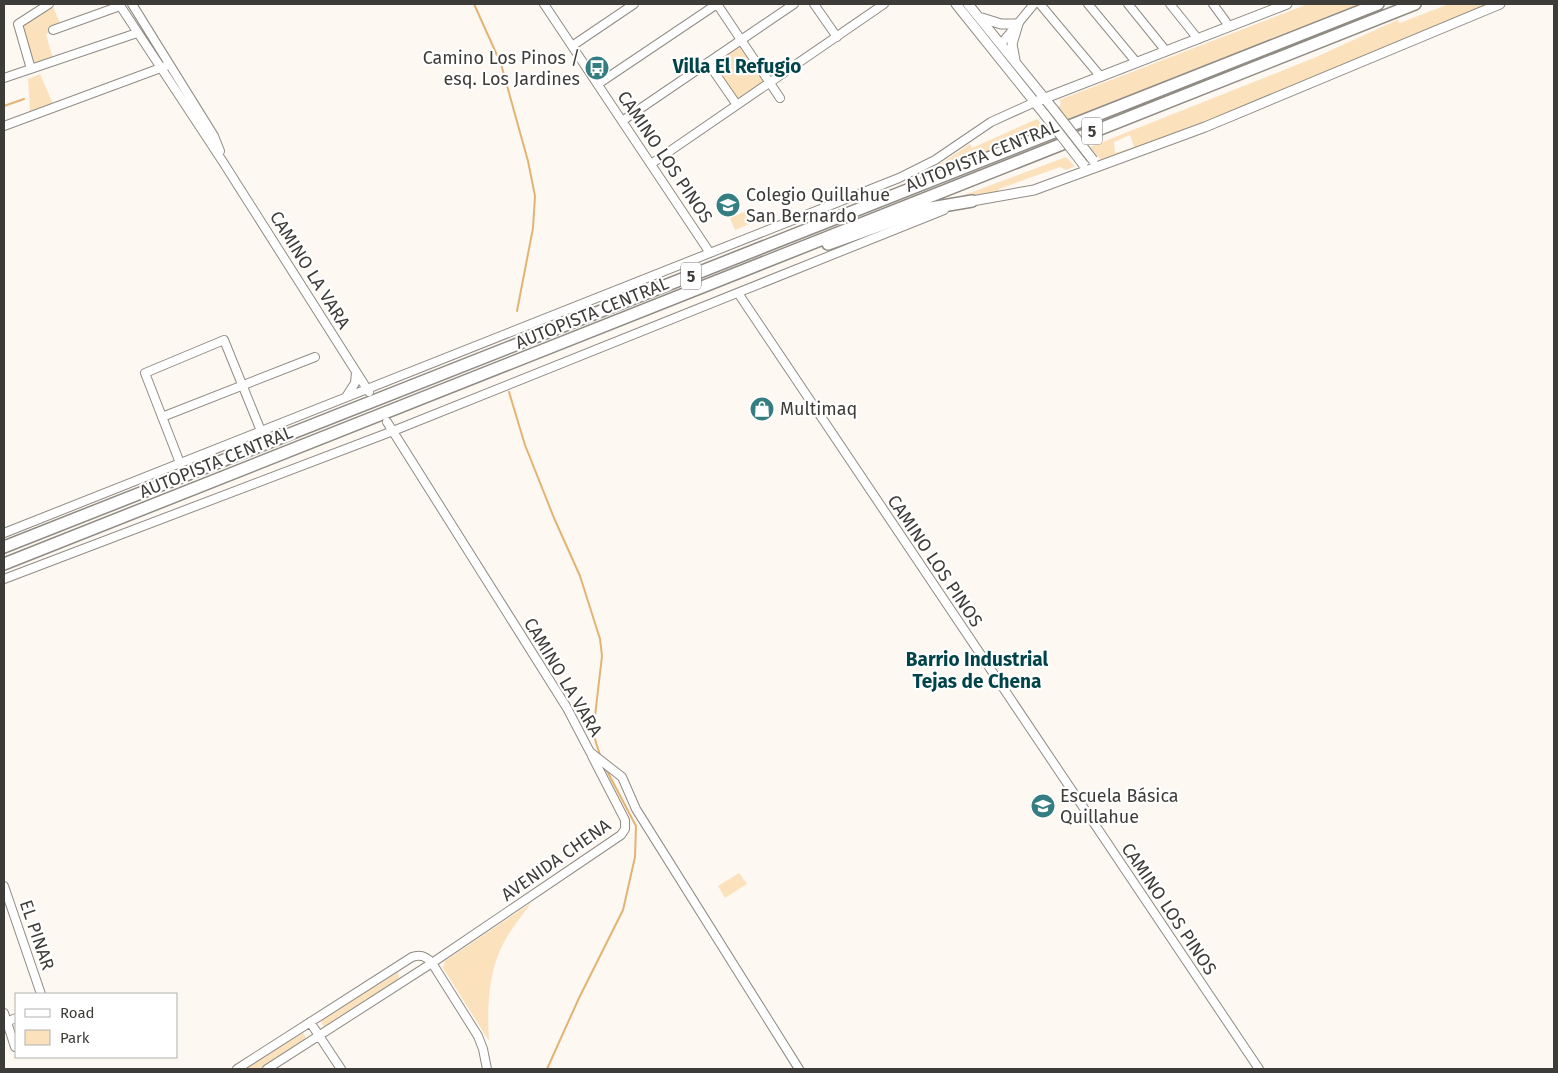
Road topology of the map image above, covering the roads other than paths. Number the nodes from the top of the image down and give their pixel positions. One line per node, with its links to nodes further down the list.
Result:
1 (49, 4): 39 (street)
2 (132, 4): 37 (street, CAMINO LA VARA)
3 (544, 4): 31 (street, CAMINO LOS PINOS)
4 (634, 4): 31 (street)
5 (717, 4): 29 (street); 43 (street)
6 (794, 4): 29 (street)
7 (814, 4): 27 (street)
8 (884, 4): 27 (street)
9 (956, 4): 33 (main road)
10 (968, 4): 22 (main road)
11 (1034, 4): 23 (street)
12 (1040, 4): 41 (street)
13 (1088, 4): 34 (street)
14 (1128, 4): 32 (street)
15 (1170, 4): 28 (street)
16 (1212, 4): 24 (street)
17 (1287, 4): 24 (main road)
18 (1378, 4): 69 (highway, AUTOPISTA CENTRAL / 5)
19 (1415, 4): 55 (highway, AUTOPISTA CENTRAL / 5)
20 (1500, 4): 51 (main road)
21 (119, 5): 25 (street); 26 (street, CAMINO LA VARA)
22 (977, 15): 23 (main road); 30 (main road)
23 (1018, 24): 30 (street); 36 (main road)
24 (1229, 26): 28 (main road)
25 (53, 30)
26 (137, 33): 38 (street, CAMINO LA VARA); 39 (street)
27 (837, 36): 42 (street)
28 (1198, 39): 32 (main road)
29 (741, 40): 35 (street); 42 (street)
30 (1001, 44): 33 (main road); 36 (main road)
31 (572, 46): 43 (street, CAMINO LOS PINOS)
32 (1166, 51): 34 (main road)
33 (998, 56): 46 (main road)
34 (1137, 62): 41 (main road)
35 (708, 63): 47 (street); 48 (street)
36 (1016, 63): 45 (main road)
37 (170, 64): 38 (street); 50 (street, CAMINO LA VARA)
38 (162, 68): 49 (street); 50 (street, CAMINO LA VARA)
39 (31, 69): 40 (street)
40 (4, 77)
41 (1101, 77): 45 (main road)
42 (770, 83): 44 (street); 47 (street)
43 (598, 84): 48 (street, CAMINO LOS PINOS)
44 (780, 98)
45 (1045, 99): 46 (main road); 51 (main road, bridge)
46 (1035, 102): 53 (main road, bridge); 56 (street)
47 (737, 105): 52 (street)
48 (622, 122): 52 (street, CAMINO LOS PINOS)
49 (4, 126)
50 (224, 162): 59 (street, CAMINO LA VARA)
51 (1095, 163): 53 (main road)
52 (651, 164): 56 (street, CAMINO LOS PINOS)
53 (1086, 167): 54 (main road)
54 (972, 201): 55 (highway); 57 (street)
55 (789, 252): 70 (highway, AUTOPISTA CENTRAL / 5)
56 (710, 253): 61 (street)
57 (738, 292): 66 (street); 88 (street, CAMINO LOS PINOS)
58 (315, 357): 60 (street)
59 (356, 370): 61 (street, CAMINO LA VARA); 62 (street)
60 (243, 386): 63 (street); 63 (street); 65 (street)
61 (369, 391): 62 (street)
62 (346, 398): 65 (street)
63 (162, 417): 67 (street)
64 (387, 422): 66 (street, CAMINO LA VARA)
65 (261, 431): 67 (street)
66 (393, 431): 71 (street); 72 (street, CAMINO LA VARA)
67 (180, 463): 68 (street)
68 (4, 533)
69 (4, 547)
70 (4, 564)
71 (4, 579)
72 (593, 754): 74 (street, AVENIDA CHENA); 87 (street, CAMINO LA VARA)
73 (4, 886): 77 (street, EL PINAR)
74 (432, 963): 75 (street); 76 (street); 86 (street)
75 (396, 967): 76 (street); 80 (street)
76 (405, 980): 81 (street)
77 (41, 993)
78 (4, 1013): 79 (street)
79 (5, 1022): 82 (street)
80 (310, 1022): 81 (street); 83 (street)
81 (319, 1036): 84 (street); 85 (street)
82 (15, 1047)
83 (237, 1069)
84 (267, 1069)
85 (341, 1069)
86 (487, 1069)
87 (799, 1069)
88 (1259, 1069)

